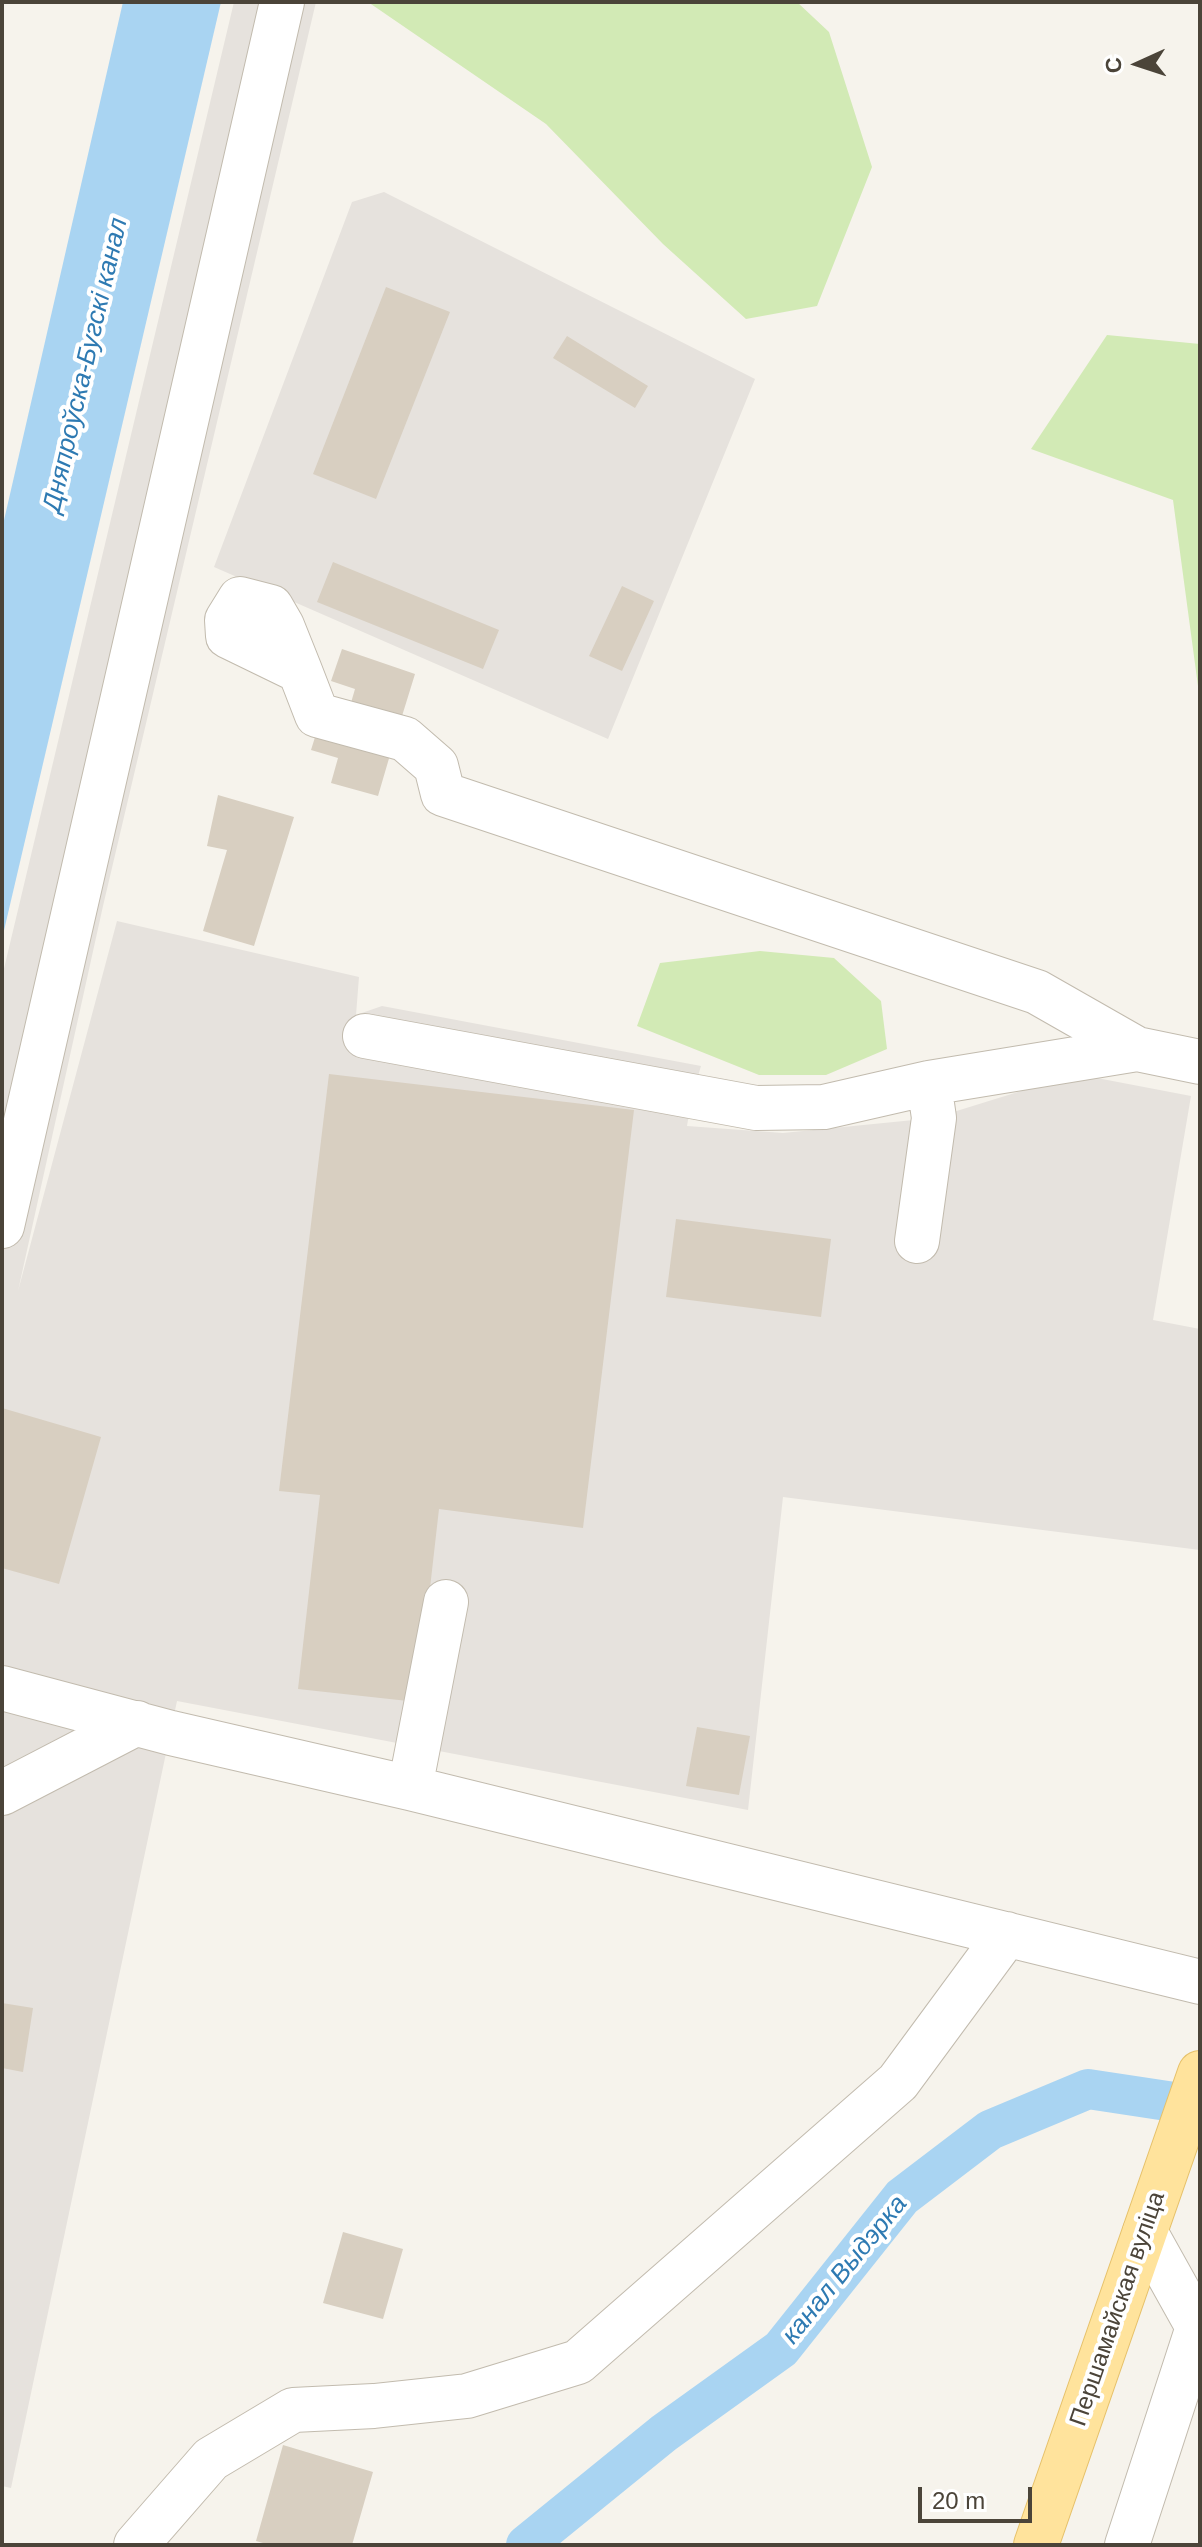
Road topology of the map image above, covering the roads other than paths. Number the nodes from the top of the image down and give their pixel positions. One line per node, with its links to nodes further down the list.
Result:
1 (282, 2): 7 (lane)
2 (300, 671): 4 (lane)
3 (365, 1036): 6 (lane)
4 (1137, 1049): 5 (lane); 6 (lane)
5 (1200, 1062)
6 (929, 1083): 8 (lane)
7 (2, 1226)
8 (917, 1241)
9 (446, 1602): 12 (lane)
10 (2, 1688): 11 (lane)
11 (137, 1723): 12 (lane); 13 (lane)
12 (410, 1788): 14 (lane)
13 (2, 1793)
14 (1007, 1934): 15 (lane); 19 (lane)
15 (1200, 1982)
16 (1200, 2073): 17 (main road, Першамайская вуліца)
17 (1145, 2232): 18 (lane); 20 (main road, Першамайская вуліца)
18 (1199, 2328): 21 (lane)
19 (136, 2545)
20 (1036, 2545)
21 (1127, 2545)

